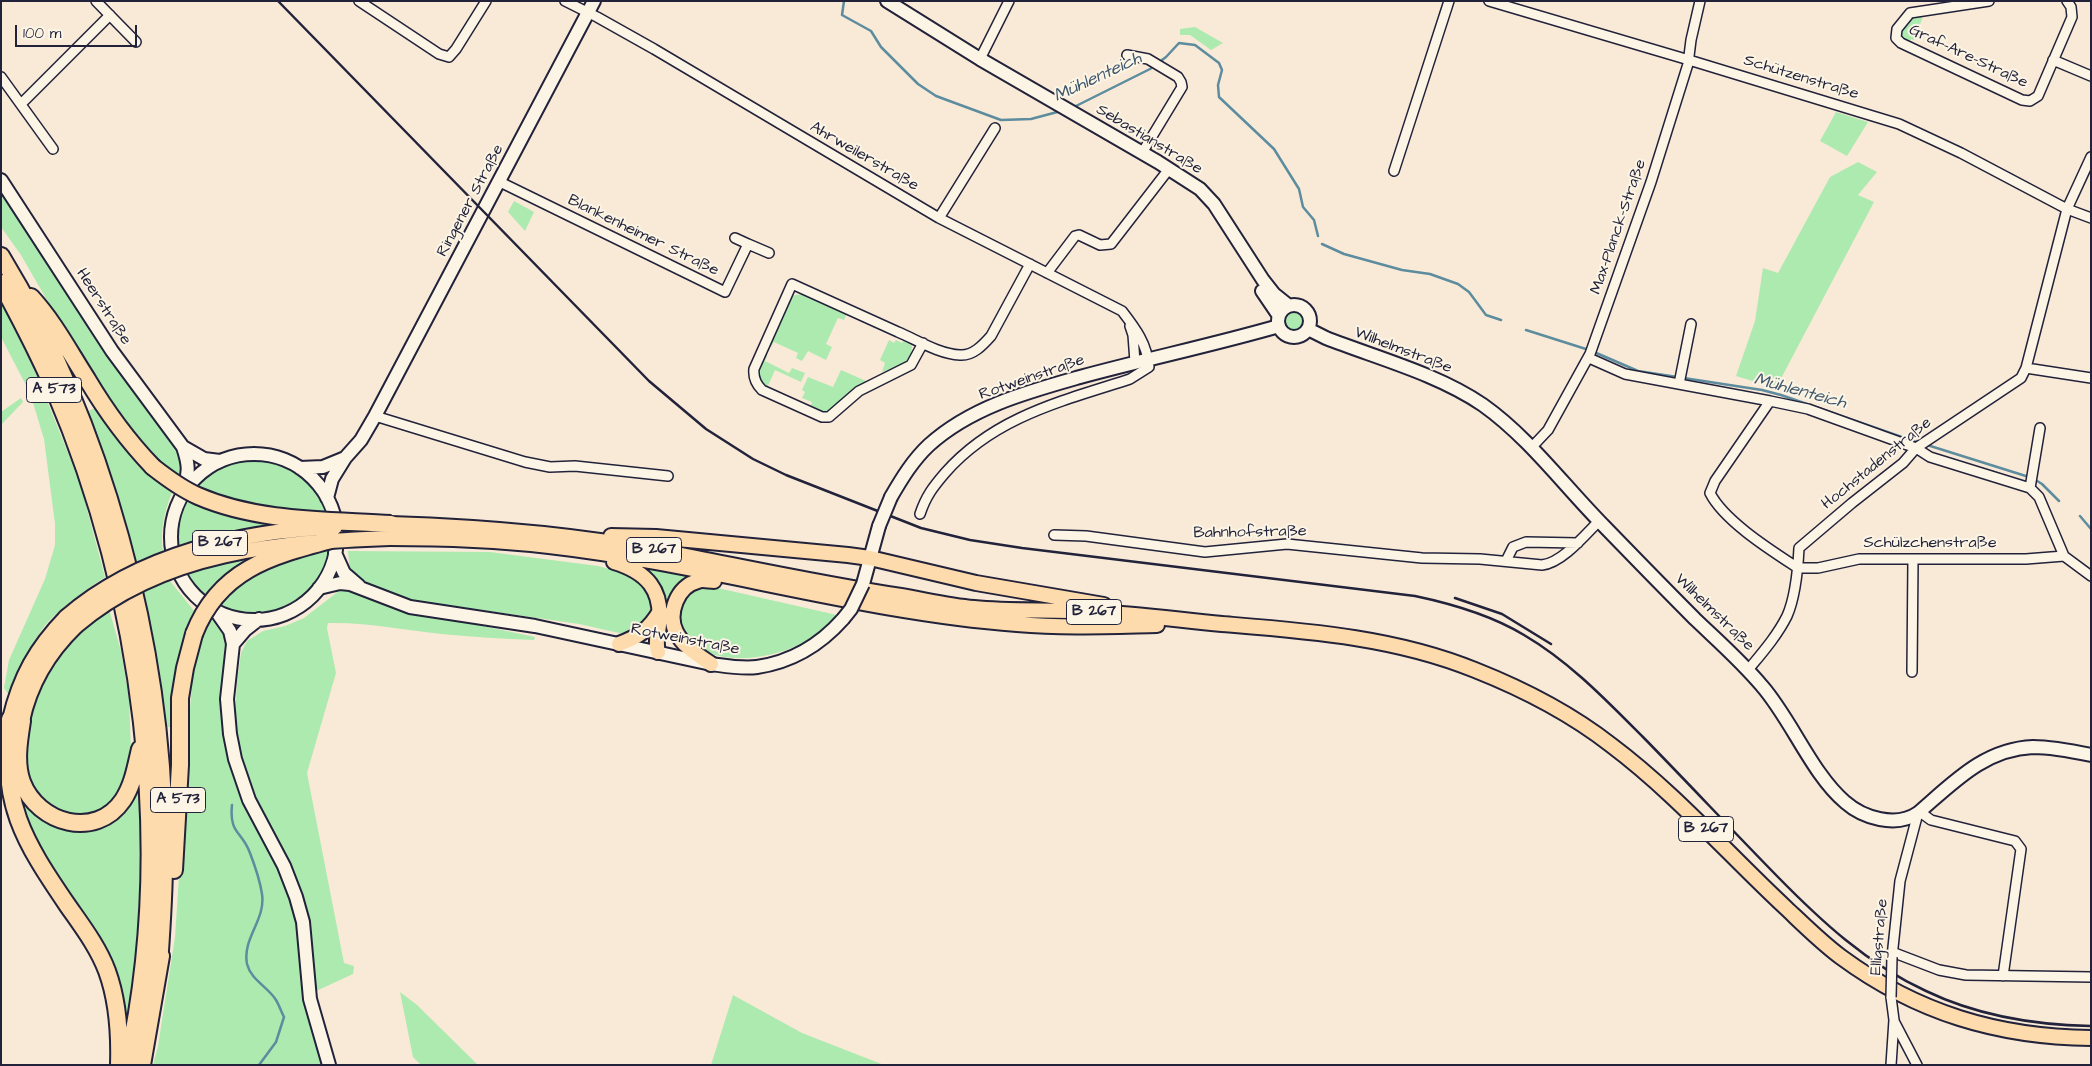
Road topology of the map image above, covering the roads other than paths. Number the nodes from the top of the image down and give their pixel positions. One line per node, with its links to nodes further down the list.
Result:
1 (96, 1): 14 (street)
2 (359, 1): 3 (street)
3 (486, 1)
4 (565, 1): 13 (street, Ahrweilerstraße)
5 (594, 1): 13 (main road, Ringener Straße)
6 (887, 1): 17 (main road, Sebastianstraße)
7 (1009, 1): 17 (street)
8 (1449, 1): 28 (street)
9 (1489, 1): 18 (street, Schützenstraße)
10 (1700, 1): 18 (street, Max-Planck-Straße)
11 (1989, 1): 19 (street, Graf-Are-Straße)
12 (2067, 1): 19 (street, Graf-Are-Straße)
13 (589, 13): 30 (main road, Ringener Straße); 32 (street, Ahrweilerstraße)
14 (110, 15): 15 (street); 22 (street)
15 (136, 42)
16 (1127, 56): 25 (street)
17 (980, 59): 25 (main road, Sebastianstraße)
18 (1690, 60): 31 (street, Schützenstraße); 48 (street, Max-Planck-Straße)
19 (2053, 60): 20 (street)
20 (2091, 76)
21 (1, 77): 22 (street)
22 (22, 103): 24 (street)
23 (995, 128): 32 (street)
24 (54, 149)
25 (1142, 153): 27 (main road, Sebastianstraße)
26 (2091, 157): 31 (street, Hochstadenstraße)
27 (1169, 169): 39 (street); 40 (main road, Sebastianstraße)
28 (1394, 170)
29 (1, 180): 58 (main road, Heerstraße)
30 (500, 182): 35 (street, Blankenheimer Straße); 55 (main road, Ringener Straße)
31 (2067, 210): 33 (street, Schützenstraße); 51 (street, Hochstadenstraße)
32 (939, 218): 38 (street, Ahrweilerstraße)
33 (2091, 218)
34 (735, 238): 35 (street)
35 (748, 244): 36 (street)
36 (769, 253)
37 (1, 256): 41 (highway, A 573)
38 (1030, 264): 39 (street, Ahrweilerstraße); 47 (street)
39 (1047, 273): 43 (street, Ahrweilerstraße)
40 (1255, 275): 42 (main road, Sebastianstraße); 44 (main road, Sebastianstraße)
41 (9, 282): 69 (highway, A 573, bridge); 96 (highway, A 573); 100 (highway, A 573)
42 (1289, 306): 44 (main road); 46 (main road)
43 (1128, 319): 49 (street, Ahrweilerstraße); 50 (street)
44 (1279, 321): 46 (main road); 49 (main road, Rotweinstraße)
45 (1691, 324): 53 (street)
46 (1308, 329): 59 (main road, Wilhelmstraße)
47 (923, 343): 47 (street)
48 (1591, 353): 53 (street); 59 (street, Max-Planck-Straße)
49 (1148, 359): 50 (main road, Rotweinstraße); 67 (street, Rotweinstraße)
50 (1136, 362): 76 (main road, Rotweinstraße, bridge)
51 (2026, 368): 52 (street); 57 (street, Hochstadenstraße)
52 (2091, 378)
53 (1679, 380): 54 (street)
54 (1770, 400): 57 (street); 79 (street)
55 (375, 416): 60 (main road, Ringener Straße); 63 (street)
56 (2040, 428): 64 (street)
57 (1921, 445): 64 (street); 79 (street, Hochstadenstraße)
58 (183, 447): 61 (main road, Heerstraße); 65 (main road, Heerstraße)
59 (1531, 448): 68 (main road, Wilhelmstraße)
60 (345, 458): 62 (main road, Ringener Straße); 66 (main road, Ringener Straße)
61 (220, 461): 62 (main road); 65 (main road)
62 (300, 468): 66 (main road)
63 (668, 476)
64 (2032, 482): 75 (street)
65 (180, 498): 84 (main road, Heerstraße)
66 (327, 498): 73 (main road)
67 (920, 514)
68 (1599, 521): 72 (street, Bahnhofstraße); 93 (main road, Wilhelmstraße)
69 (390, 531): 70 (main road, B 267); 73 (main road, B 267, bridge); 74 (main road, B 267); 87 (main road, B 267, bridge)
70 (550, 534): 76 (main road); 88 (main road, B 267)
71 (1054, 534): 78 (street, Bahnhofstraße)
72 (1578, 543): 78 (street, Bahnhofstraße); 78 (street)
73 (333, 546): 82 (main road); 83 (main road); 87 (main road, B 267, bridge); 100 (highway, A 573, bridge)
74 (576, 550): 81 (main road, B 267); 85 (main road, B 267)
75 (2064, 556): 77 (street, Schülzchenstraße); 80 (street)
76 (870, 558): 88 (main road, B 267); 92 (main road, Rotweinstraße, bridge)
77 (1913, 560): 79 (street, Schülzchenstraße); 94 (street)
78 (1506, 561)
79 (1798, 568): 93 (street, Hochstadenstraße)
80 (2091, 576)
81 (753, 582): 85 (main road, B 267); 88 (main road, B 267)
82 (319, 588): 83 (main road, Rotweinstraße); 86 (main road)
83 (361, 588): 90 (main road, Rotweinstraße)
84 (216, 611): 86 (main road); 89 (main road)
85 (666, 612): 90 (main road, B 267); 91 (main road, B 267); 92 (main road, B 267)
86 (259, 620): 89 (main road)
87 (71, 621): 95 (main road, B 267)
88 (1216, 623): 104 (main road, B 267)
89 (233, 644): 108 (main road)
90 (619, 644): 91 (main road, Rotweinstraße)
91 (658, 652): 92 (main road, Rotweinstraße)
92 (711, 664)
93 (1748, 670): 98 (main road, Wilhelmstraße)
94 (1912, 672)
95 (16, 720): 96 (highway, A 573); 105 (highway)
96 (143, 737): 106 (highway, A 573)
97 (2091, 755): 98 (main road, Wilhelmstraße)
98 (1919, 812): 99 (street, Elligstraße); 101 (street)
99 (1892, 954): 101 (street); 103 (street, Elligstraße, bridge)
100 (159, 965): 107 (highway, A 573)
101 (2003, 976): 102 (street)
102 (2091, 977)
103 (1894, 1020): 109 (street, Elligstraße); 110 (street)
104 (2091, 1038)
105 (119, 1065)
106 (128, 1065)
107 (142, 1065)
108 (329, 1065)
109 (1891, 1065)
110 (1917, 1065)

